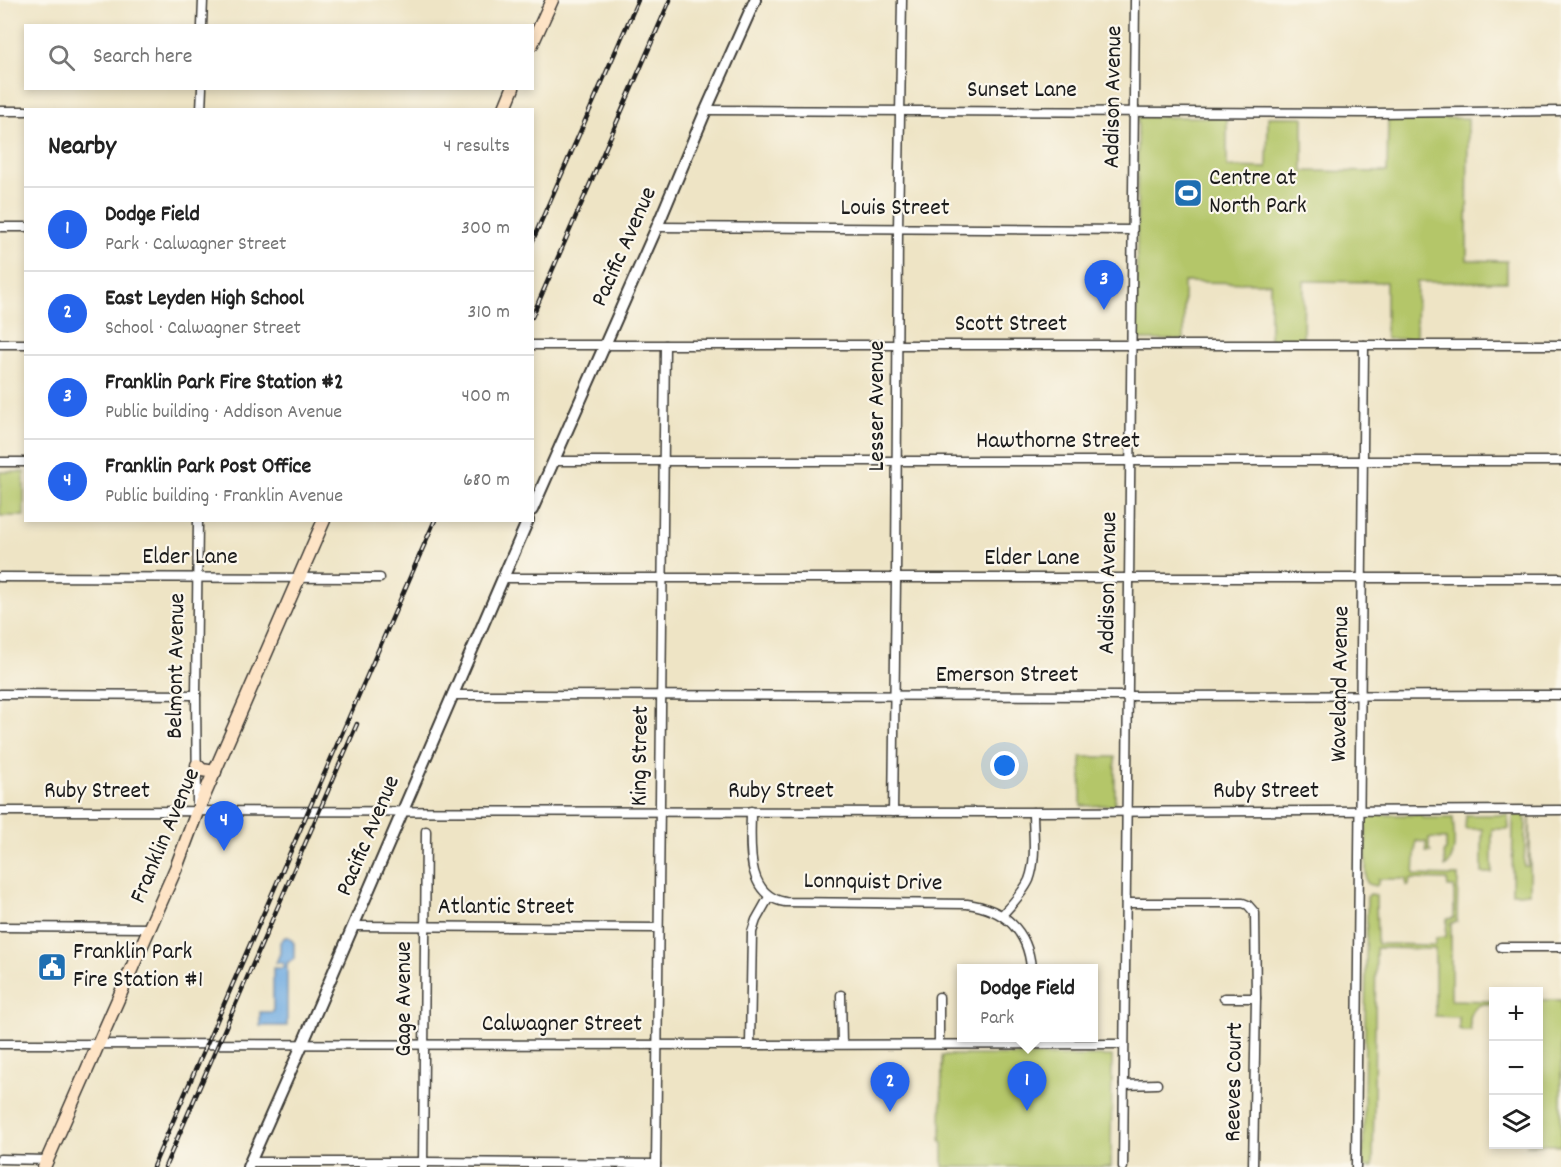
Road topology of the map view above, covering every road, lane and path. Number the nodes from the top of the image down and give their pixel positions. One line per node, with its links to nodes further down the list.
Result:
1 (203, 0): 6 (street)
2 (552, 0): 7 (main road)
3 (755, 0): 12 (street, Pacific Avenue)
4 (902, 0): 13 (street, Lesser Avenue)
5 (1135, 0): 16 (street, Addison Avenue)
6 (202, 24)
7 (534, 40)
8 (202, 90): 10 (street)
9 (512, 90): 11 (main road)
10 (201, 108)
11 (505, 108)
12 (706, 110): 13 (street, Sunset Lane); 20 (street, Pacific Avenue)
13 (900, 110): 16 (street, Sunset Lane); 21 (street, Lesser Avenue)
14 (0, 111): 15 (street)
15 (24, 111)
16 (1134, 111): 17 (street, Sunset Lane); 22 (street, Addison Avenue)
17 (1561, 111)
18 (0, 227): 19 (street)
19 (24, 227)
20 (657, 227): 21 (street, Louis Street); 26 (street, Pacific Avenue)
21 (898, 229): 22 (street, Louis Street); 28 (street, Lesser Avenue)
22 (1132, 230): 29 (street, Addison Avenue)
23 (0, 344): 24 (street)
24 (24, 344)
25 (534, 345): 26 (street, Scott Street)
26 (605, 345): 27 (street, Scott Street); 32 (street, Pacific Avenue)
27 (665, 345): 28 (street, Scott Street); 33 (street, King Street)
28 (898, 345): 29 (street, Scott Street); 34 (street, Lesser Avenue)
29 (1131, 345): 30 (street, Scott Street); 39 (street, Addison Avenue)
30 (1364, 345): 31 (street, Scott Street); 35 (street, Waveland Avenue)
31 (1561, 345)
32 (554, 461): 33 (street, Hawthorne Street); 40 (street, Pacific Avenue)
33 (664, 461): 34 (street, Hawthorne Street); 49 (street, King Street)
34 (897, 461): 39 (street, Hawthorne Street); 52 (street, Lesser Avenue)
35 (1363, 461): 36 (street, Hawthorne Street); 39 (street, Hawthorne Street); 50 (street, Waveland Avenue)
36 (1561, 461)
37 (0, 462): 38 (street)
38 (24, 462)
39 (1130, 462): 53 (street, Addison Avenue)
40 (534, 506)
41 (198, 522): 45 (street, Belmont Avenue)
42 (323, 522): 46 (main road, Franklin Avenue)
43 (527, 522): 48 (street, Pacific Avenue)
44 (0, 577): 45 (street, Elder Lane)
45 (198, 578): 46 (street, Elder Lane); 56 (street, Belmont Avenue)
46 (298, 578): 47 (street, Elder Lane); 63 (main road, Franklin Avenue)
47 (380, 578)
48 (503, 578): 49 (street, Elder Lane); 55 (street, Pacific Avenue)
49 (662, 578): 52 (street, Elder Lane); 57 (street, King Street)
50 (1362, 578): 51 (street, Elder Lane); 53 (street, Elder Lane); 59 (street, Waveland Avenue)
51 (1561, 578)
52 (896, 579): 53 (street, Elder Lane); 58 (street, Lesser Avenue)
53 (1129, 579): 61 (street, Addison Avenue)
54 (0, 694): 56 (street)
55 (452, 694): 57 (street, Emerson Street); 69 (street, Pacific Avenue)
56 (196, 695): 62 (street, Belmont Avenue)
57 (662, 695): 58 (street, Emerson Street); 66 (street, King Street)
58 (895, 695): 61 (street, Emerson Street); 71 (street, Lesser Avenue)
59 (1361, 695): 60 (street, Emerson Street); 61 (street, Emerson Street); 67 (street, Waveland Avenue)
60 (1561, 695)
61 (1128, 696): 73 (street, Addison Avenue)
62 (196, 765): 63 (main road); 68 (street, Belmont Avenue)
63 (215, 772): 68 (main road, Franklin Avenue)
64 (1561, 810): 67 (street, Ruby Street)
65 (0, 811): 68 (street, Ruby Street)
66 (660, 811): 69 (street, Ruby Street); 70 (street, Ruby Street); 82 (street, King Street)
67 (1360, 811): 73 (street, Ruby Street); 110 (street, Waveland Avenue)
68 (197, 812): 69 (street, Ruby Street); 81 (main road, Franklin Avenue)
69 (403, 812): 78 (street, Pacific Avenue)
70 (752, 812): 71 (street, Ruby Street); 75 (street, Lonnquist Drive)
71 (893, 812): 72 (street, Ruby Street)
72 (1033, 812): 73 (street, Ruby Street); 77 (street)
73 (1126, 812): 76 (street, Addison Avenue)
74 (426, 831): 80 (street, Gage Avenue)
75 (769, 897): 77 (street, Lonnquist Drive); 100 (street)
76 (1126, 903): 89 (street, Reeves Court); 95 (street, Addison Avenue)
77 (1002, 915): 85 (street, Lonnquist Drive)
78 (353, 926): 80 (street, Atlantic Street); 97 (street, Pacific Avenue)
79 (0, 927): 81 (street)
80 (425, 927): 82 (street, Atlantic Street); 98 (street, Gage Avenue)
81 (150, 928): 96 (main road, Franklin Avenue)
82 (658, 928): 99 (street, King Street)
83 (1501, 947): 84 (street)
84 (1561, 947)
85 (1030, 964)
86 (841, 995): 93 (street)
87 (939, 997): 94 (street)
88 (1224, 998): 89 (street, Reeves Court)
89 (1256, 998): 109 (street, Reeves Court)
90 (1000, 1042): 94 (street, Calwagner Street)
91 (1061, 1042): 95 (street, Calwagner Street)
92 (0, 1044): 96 (street, Calwagner Street)
93 (842, 1044): 94 (street, Calwagner Street); 100 (street, Calwagner Street)
94 (939, 1044)
95 (1124, 1044): 102 (street, Addison Avenue)
96 (99, 1045): 97 (street, Calwagner Street); 104 (main road, Franklin Avenue)
97 (303, 1045): 98 (street, Calwagner Street); 106 (street, Pacific Avenue)
98 (424, 1045): 99 (street, Calwagner Street); 105 (street, Gage Avenue)
99 (658, 1045): 100 (street, Calwagner Street); 107 (street, King Street)
100 (750, 1045)
101 (1157, 1084): 102 (street)
102 (1124, 1085): 108 (street, Addison Avenue)
103 (0, 1159): 104 (street)
104 (46, 1163)
105 (423, 1164): 106 (street); 107 (street)
106 (249, 1165)
107 (656, 1166)
108 (1123, 1167)
109 (1253, 1167)
110 (1356, 1167)

